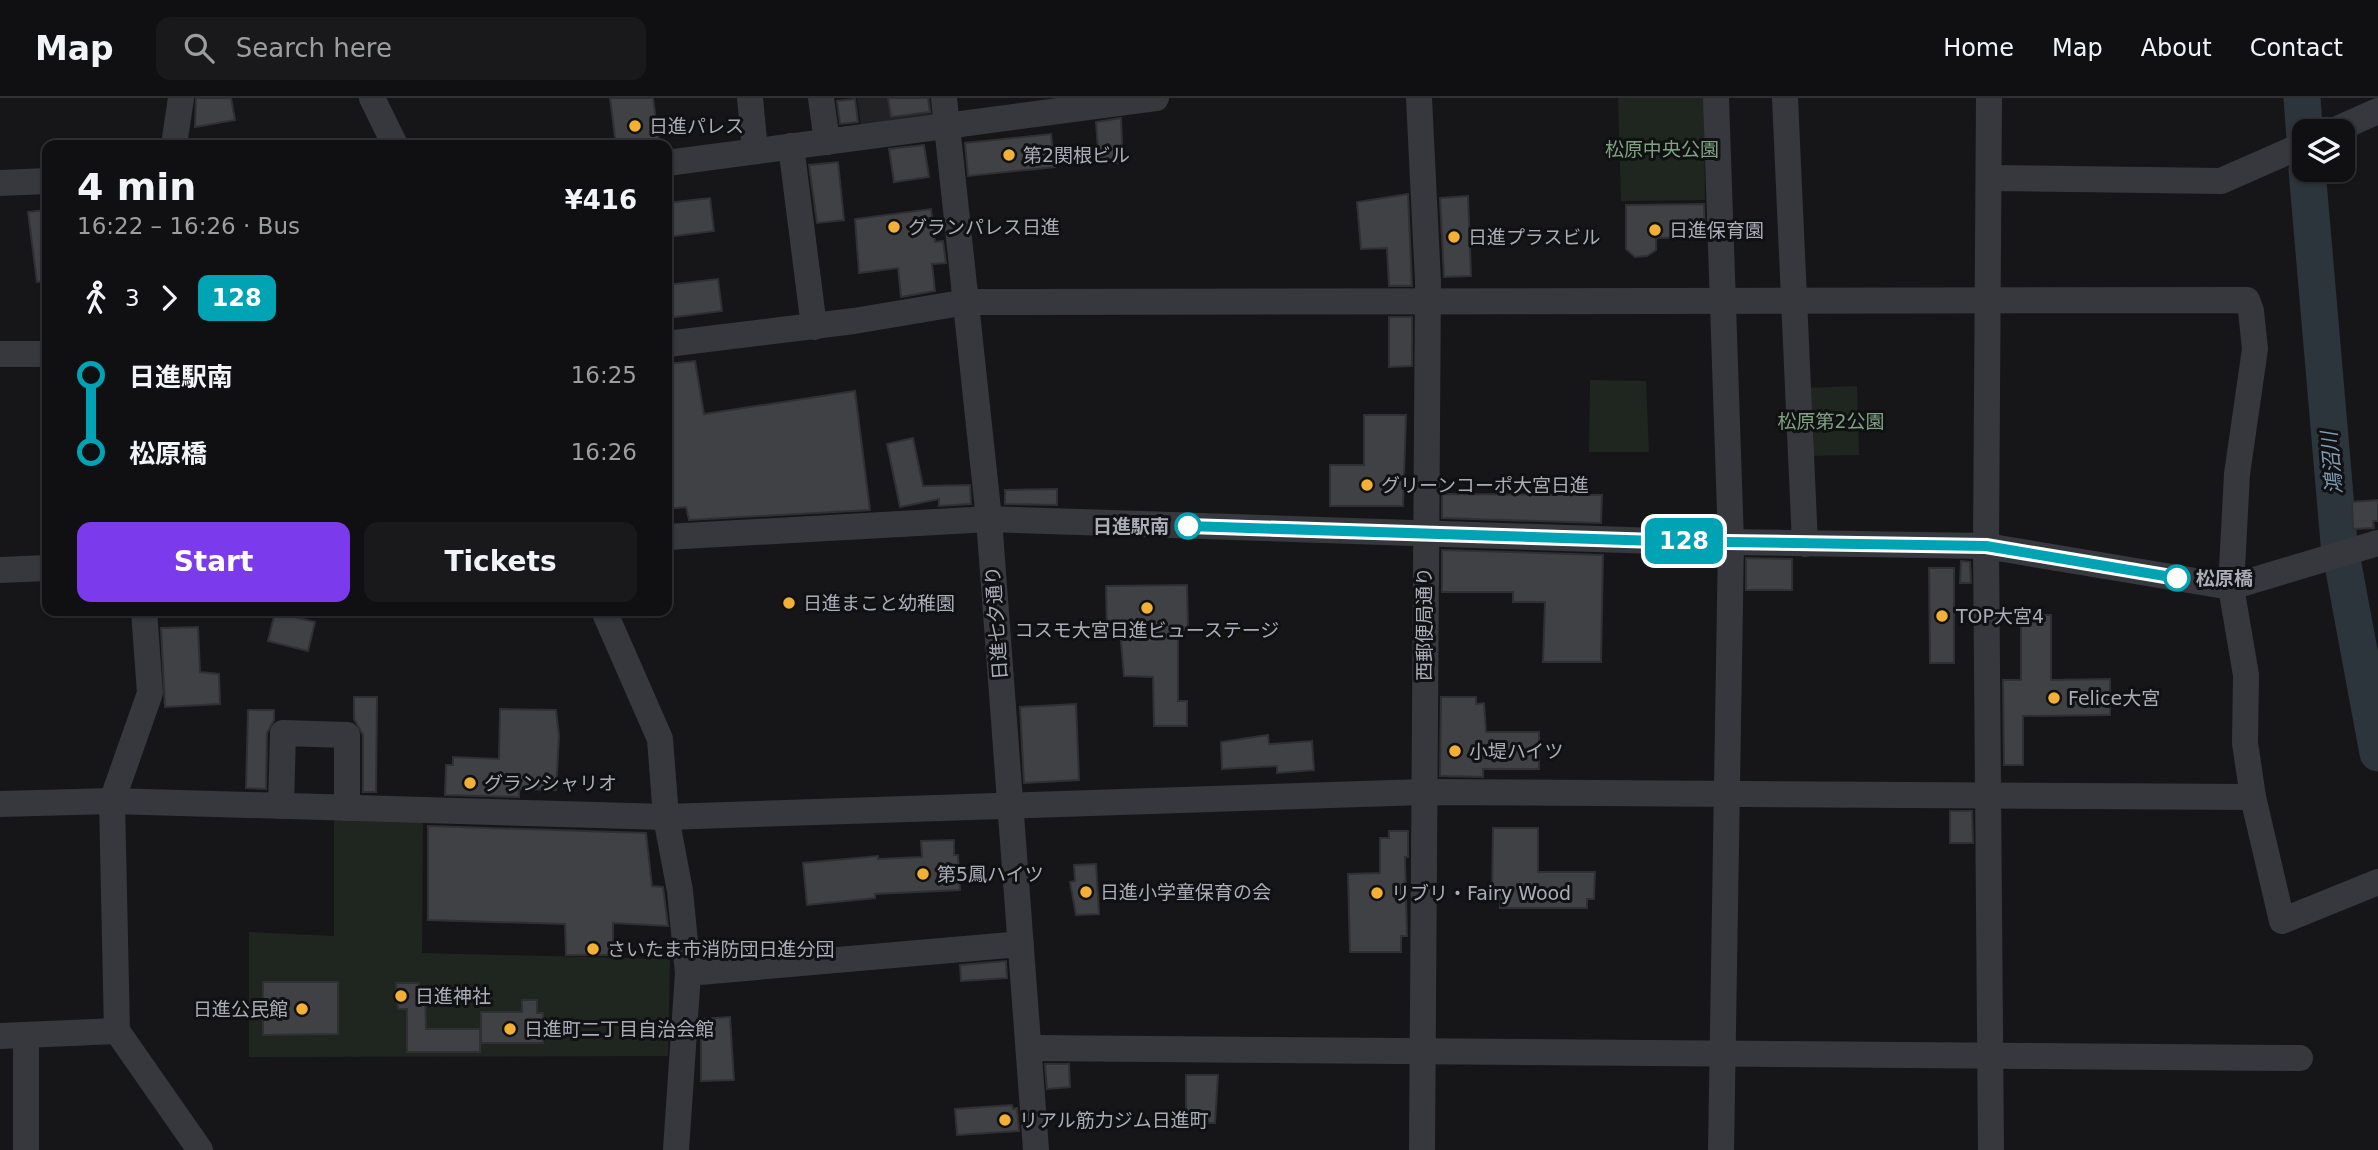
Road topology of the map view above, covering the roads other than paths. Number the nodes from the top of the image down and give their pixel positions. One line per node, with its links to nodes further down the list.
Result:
1 (181, 98): 14 (street)
2 (372, 98): 15 (street)
3 (750, 98): 19 (street)
4 (821, 98): 16 (street)
5 (944, 98): 13 (street, 日進七夕通り)
6 (1156, 98): 13 (street)
7 (1419, 98): 27 (street, 西郵便局通り)
8 (1716, 98): 24 (street)
9 (1785, 98): 25 (street)
10 (1989, 98): 21 (street)
11 (2378, 111): 12 (street)
12 (2355, 121)
13 (947, 126): 16 (street); 28 (street, 日進七夕通り)
14 (175, 140)
15 (393, 140)
16 (827, 142): 17 (street)
17 (791, 146): 19 (street); 29 (street)
18 (2292, 149): 21 (street)
19 (755, 151): 20 (street)
20 (672, 162)
21 (1989, 178): 26 (street)
22 (42, 181): 23 (street)
23 (0, 183)
24 (1724, 300): 25 (street); 27 (street); 36 (street)
25 (1794, 300): 26 (street); 38 (street)
26 (1987, 300): 39 (street); 42 (street)
27 (1427, 301): 28 (street); 34 (street, 西郵便局通り)
28 (967, 302): 29 (street); 33 (street, 日進七夕通り)
29 (814, 327): 30 (street)
30 (672, 343)
31 (42, 354): 32 (street)
32 (0, 355)
33 (989, 519): 34 (street); 35 (street); 51 (street, 日進七夕通り)
34 (1424, 534): 36 (street); 45 (street, 西郵便局通り)
35 (672, 537)
36 (1731, 542): 38 (street); 46 (street)
37 (2378, 543): 42 (street)
38 (1805, 544): 39 (street)
39 (1986, 546): 42 (street); 47 (street)
40 (42, 568): 41 (street)
41 (0, 570)
42 (2231, 587): 48 (street)
43 (144, 616): 49 (street)
44 (606, 616): 54 (street)
45 (1423, 792): 46 (street); 51 (street); 61 (street, 西郵便局通り)
46 (1725, 794): 47 (street); 62 (street)
47 (1988, 795): 48 (street); 63 (street)
48 (2253, 797): 55 (street)
49 (112, 801): 50 (street); 52 (street); 58 (street)
50 (0, 804)
51 (1009, 804): 54 (street); 56 (street, 日進七夕通り)
52 (281, 806): 53 (street); 53 (street)
53 (347, 808): 54 (street)
54 (666, 817): 57 (street)
55 (2378, 882)
56 (1021, 944): 57 (street); 60 (street, 日進七夕通り)
57 (688, 973): 67 (street)
58 (117, 1031): 59 (street); 66 (street)
59 (13, 1035): 65 (street)
60 (1030, 1048): 61 (street); 68 (street, 日進七夕通り)
61 (1422, 1051): 62 (street); 69 (street, 西郵便局通り)
62 (1722, 1055): 63 (street); 70 (street)
63 (1990, 1055): 64 (street); 71 (street)
64 (2300, 1058)
65 (26, 1150)
66 (200, 1150)
67 (676, 1150)
68 (1037, 1150)
69 (1422, 1150)
70 (1721, 1150)
71 (1991, 1150)

